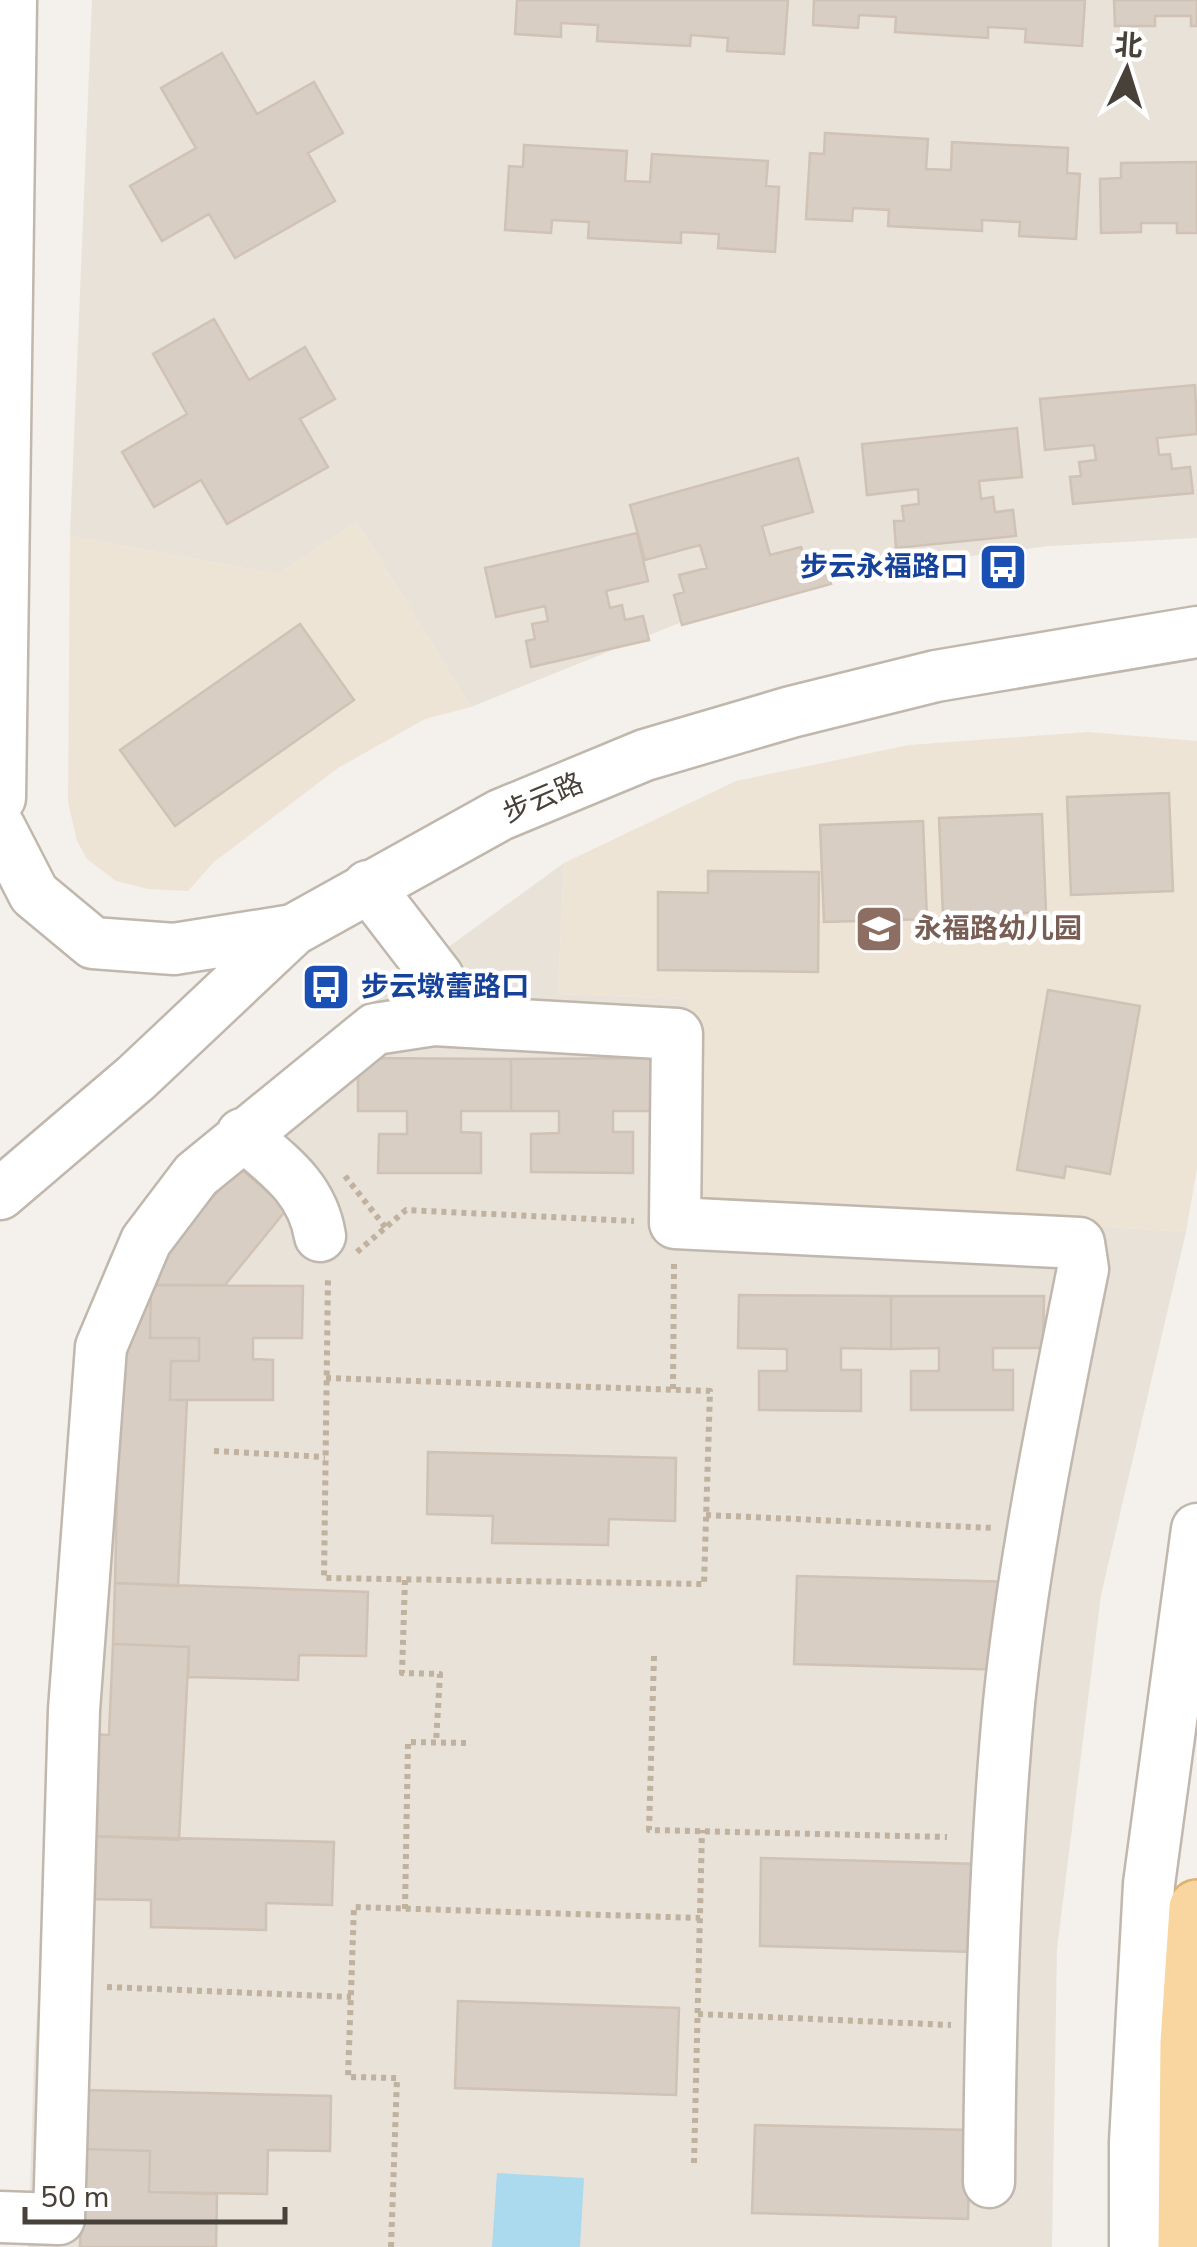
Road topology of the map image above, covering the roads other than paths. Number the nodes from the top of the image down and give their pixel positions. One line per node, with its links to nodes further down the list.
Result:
1 (7, 11): 3 (street)
2 (1197, 632): 5 (street, 步云路)
3 (0, 798)
4 (0, 828): 6 (street)
5 (368, 886): 6 (street, 步云路); 7 (street)
6 (293, 930): 9 (street, 步云路)
7 (434, 1020): 8 (street); 13 (street)
8 (242, 1134): 10 (street); 14 (street)
9 (0, 1194)
10 (320, 1236)
11 (1197, 1528): 15 (street)
12 (1197, 1908): 16 (main road)
13 (989, 2182)
14 (0, 2216)
15 (1135, 2247)
16 (1186, 2247)

